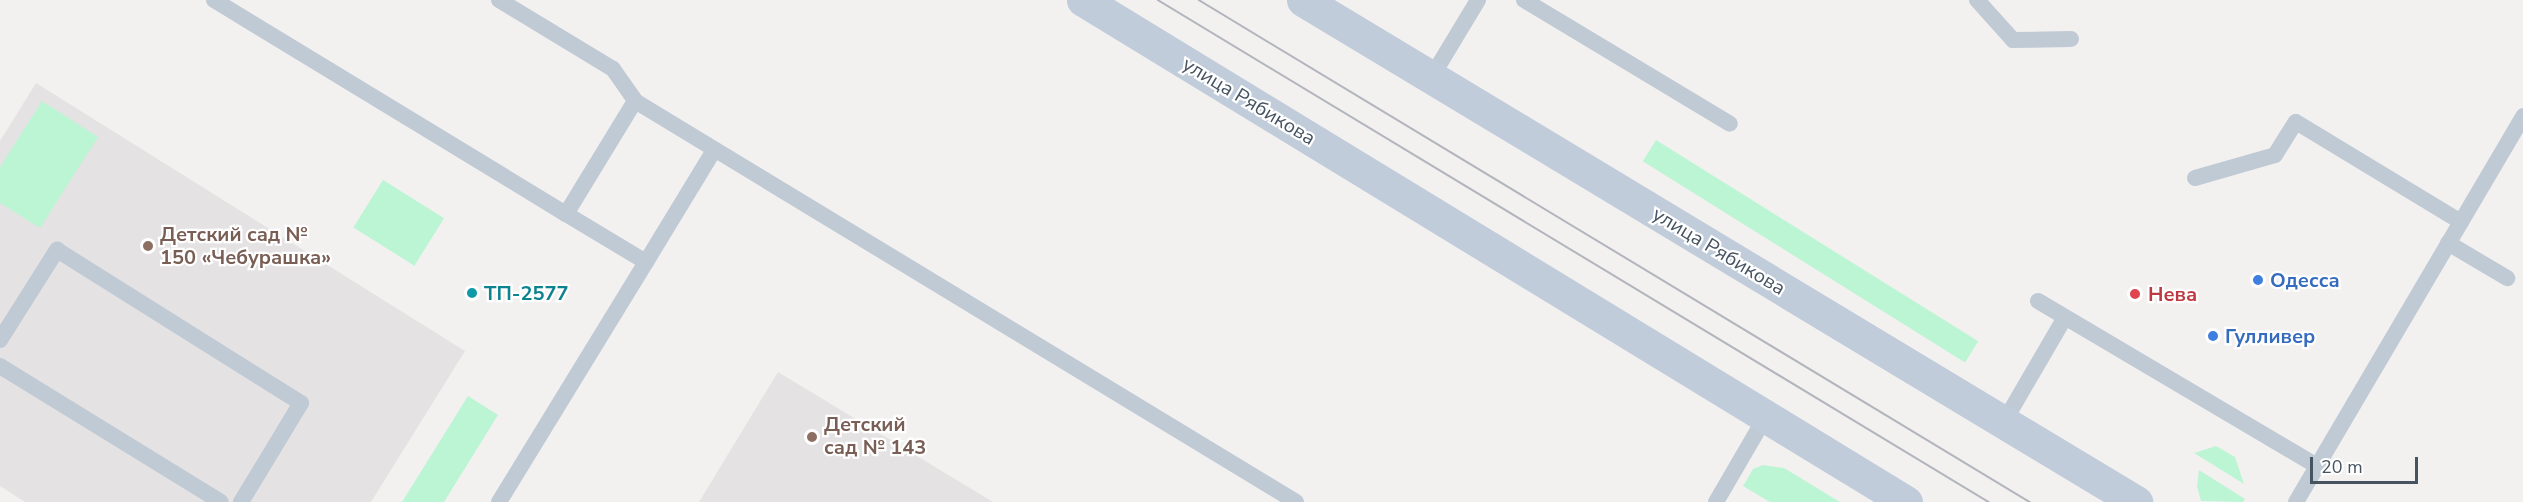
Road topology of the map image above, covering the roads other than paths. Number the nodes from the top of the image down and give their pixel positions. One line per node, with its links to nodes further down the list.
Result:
1 (214, 0): 15 (lane)
2 (499, 0): 10 (lane)
3 (1083, 0): 24 (main road, улица Рябикова)
4 (1303, 0): 9 (main road, улица Рябикова)
5 (1478, 0): 9 (lane)
6 (1524, 0): 12 (lane)
7 (1977, 0): 8 (lane)
8 (2071, 39)
9 (1431, 78): 25 (main road, улица Рябикова)
10 (634, 101): 13 (lane); 15 (lane)
11 (2523, 116): 16 (lane)
12 (1730, 124)
13 (714, 150): 18 (lane); 30 (lane)
14 (2195, 178): 16 (lane)
15 (566, 214): 18 (lane)
16 (2461, 222): 17 (lane)
17 (2448, 243): 19 (lane); 26 (lane)
18 (646, 262): 29 (lane)
19 (2507, 278)
20 (2038, 301): 21 (lane)
21 (2066, 317): 25 (lane); 26 (lane)
22 (0, 340): 28 (lane)
23 (0, 366): 27 (lane)
24 (1766, 416): 31 (lane); 32 (main road, улица Рябикова)
25 (2004, 422): 33 (main road, улица Рябикова)
26 (2317, 466): 34 (lane)
27 (221, 502)
28 (241, 502)
29 (499, 502)
30 (1296, 502)
31 (1716, 502)
32 (1906, 502)
33 (2136, 502)
34 (2296, 502)

